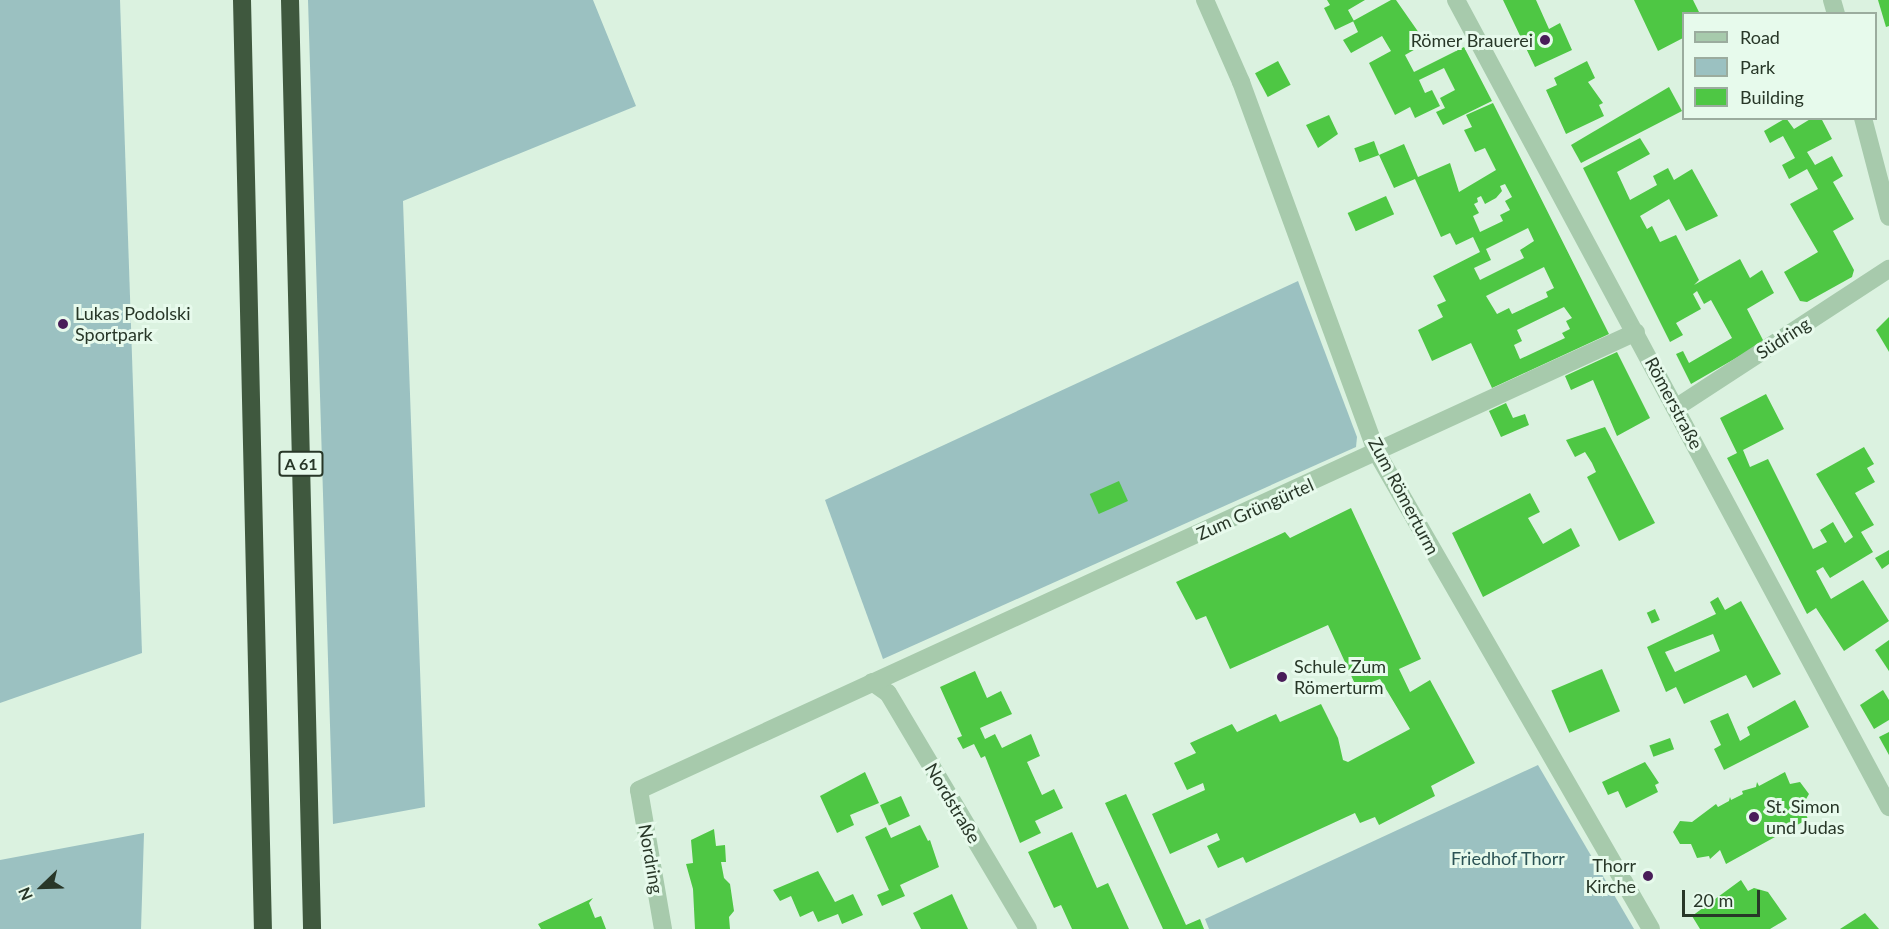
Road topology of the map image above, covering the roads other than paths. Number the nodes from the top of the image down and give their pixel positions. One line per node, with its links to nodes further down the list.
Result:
1 (242, 0): 14 (highway, A 61)
2 (290, 0): 15 (highway, A 61)
3 (1205, 0): 10 (street, Zum Römerturm)
4 (1456, 0): 8 (street, Römerstraße)
5 (1864, 120): 6 (street)
6 (1889, 217)
7 (1889, 269): 9 (street, Südring)
8 (1636, 332): 9 (street, Römerstraße); 10 (street, Zum Grüngürtel)
9 (1677, 407): 13 (street, Römerstraße)
10 (1377, 453): 11 (street, Zum Grüngürtel); 18 (street, Zum Römerturm)
11 (872, 682): 12 (street, Zum Grüngürtel); 17 (street, Nordstraße)
12 (639, 790): 16 (street, Nordring)
13 (1889, 807)
14 (263, 929)
15 (312, 929)
16 (663, 929)
17 (1028, 929)
18 (1651, 929)

